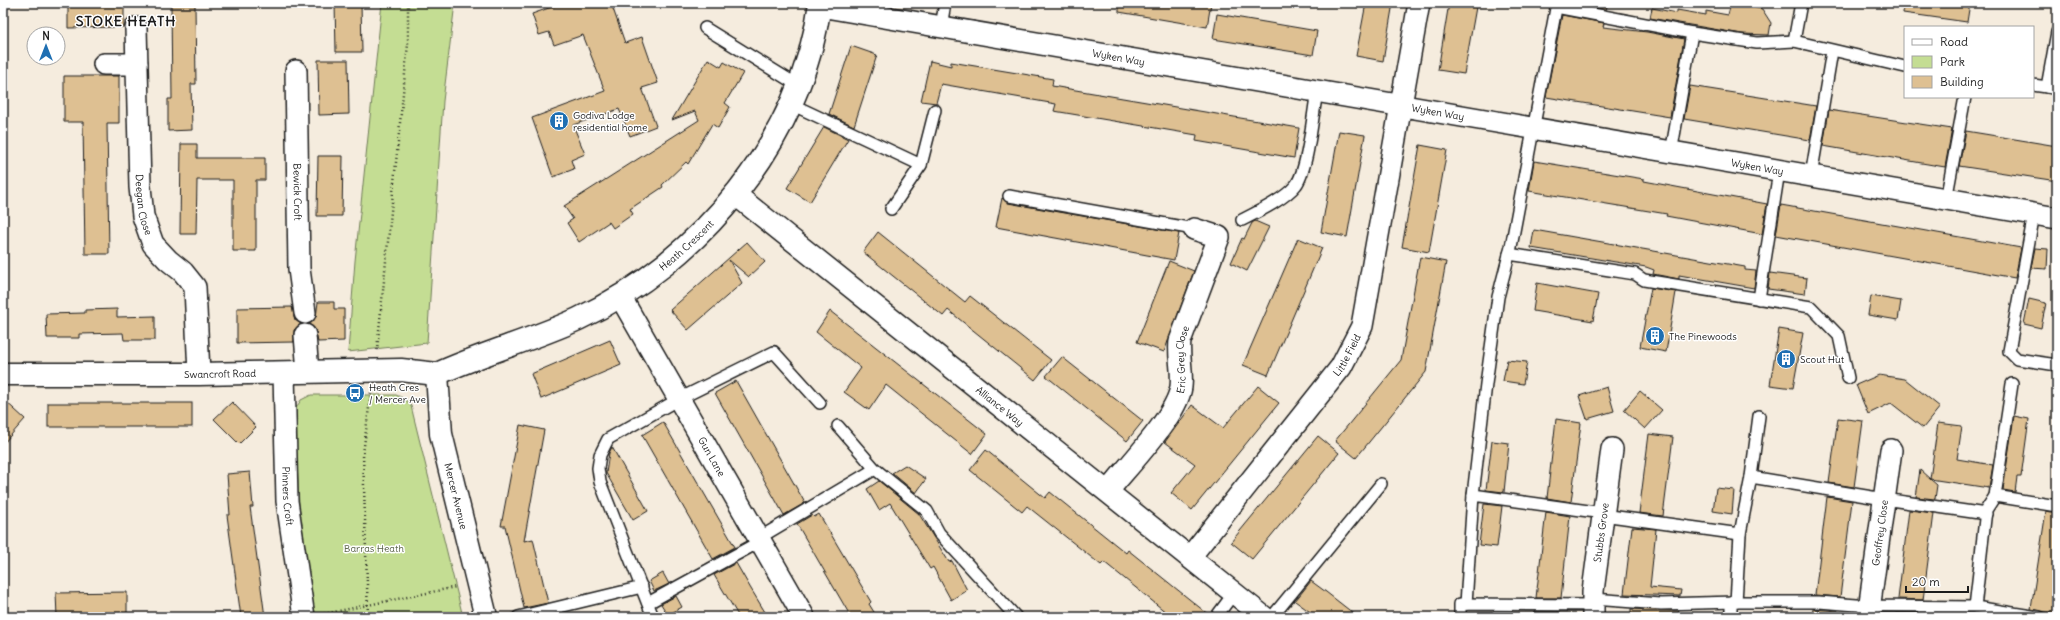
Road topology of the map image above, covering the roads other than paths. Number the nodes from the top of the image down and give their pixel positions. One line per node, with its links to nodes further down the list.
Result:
1 (945, 3): 6 (lane)
2 (1419, 3): 22 (street, Little Field)
3 (1801, 3): 11 (lane)
4 (820, 4): 6 (street, Wyken Way); 20 (street, Heath Crescent)
5 (1556, 5): 10 (lane); 24 (lane)
6 (941, 26): 19 (street, Wyken Way)
7 (136, 28): 14 (street, Deegan Close)
8 (705, 28): 20 (lane)
9 (2057, 32): 18 (lane)
10 (1692, 33): 11 (lane); 25 (lane)
11 (1794, 41): 12 (lane)
12 (1832, 51): 15 (lane); 28 (lane)
13 (104, 64): 14 (street)
14 (137, 64): 46 (street, Deegan Close)
15 (1904, 67)
16 (296, 71): 40 (street, Bewick Croft)
17 (2034, 85): 18 (lane)
18 (2052, 88)
19 (1317, 91): 22 (street, Wyken Way); 35 (lane)
20 (795, 95): 26 (lane); 29 (street, Heath Crescent)
21 (1965, 98): 31 (lane)
22 (1402, 106): 24 (street, Wyken Way); 68 (street, Little Field)
23 (935, 110): 26 (lane)
24 (1534, 129): 25 (street, Wyken Way); 37 (lane)
25 (1671, 153): 27 (street, Wyken Way)
26 (921, 165): 32 (lane)
27 (1779, 172): 28 (street, Wyken Way); 39 (lane)
28 (1811, 176): 31 (street, Wyken Way)
29 (736, 195): 38 (street, Heath Crescent); 59 (street, Alliance Way)
30 (1009, 196): 36 (lane)
31 (1946, 200): 33 (street, Wyken Way)
32 (891, 209)
33 (2034, 214): 34 (street, Wyken Way); 42 (lane)
34 (2057, 218)
35 (1242, 220)
36 (1194, 229): 59 (street, Eric Grey Close)
37 (1509, 254): 39 (lane); 60 (lane)
38 (620, 296): 47 (street, Heath Crescent); 50 (street, Gun Lane)
39 (1759, 299): 48 (lane)
40 (305, 313)
41 (305, 336): 43 (street)
42 (2057, 365)
43 (308, 372): 44 (street, Swancroft Road); 47 (street, Swancroft Road)
44 (284, 373): 46 (street, Swancroft Road); 77 (street, Pinners Croft)
45 (3, 374): 46 (street, Swancroft Road)
46 (199, 374)
47 (437, 374): 78 (street, Mercer Avenue)
48 (1848, 378)
49 (2012, 384): 61 (lane)
50 (679, 399): 51 (lane); 67 (street, Gun Lane); 69 (lane)
51 (820, 403)
52 (1759, 416): 57 (lane)
53 (838, 426): 56 (lane)
54 (1612, 448): 64 (street, Stubbs Grove)
55 (1891, 450): 62 (street, Geoffrey Close)
56 (875, 469): 67 (lane); 82 (lane)
57 (1751, 477): 62 (lane); 66 (lane)
58 (1381, 484): 85 (lane)
59 (1108, 491): 68 (street, Alliance Way)
60 (1473, 495): 64 (lane); 73 (lane)
61 (1995, 496): 63 (lane); 65 (lane)
62 (1884, 499): 65 (lane); 76 (street, Geoffrey Close)
63 (2057, 506)
64 (1603, 514): 66 (lane); 74 (street, Stubbs Grove)
65 (1986, 514): 75 (lane)
66 (1740, 534): 71 (lane)
67 (760, 540): 72 (lane); 81 (street, Gun Lane)
68 (1190, 557): 70 (street, Alliance Way)
69 (642, 587): 72 (lane); 79 (lane)
70 (1234, 593): 83 (lane); 84 (street, Alliance Way)
71 (1733, 602): 74 (lane); 76 (lane); 87 (lane)
72 (648, 603): 80 (lane)
73 (1466, 604): 74 (lane); 86 (lane)
74 (1593, 607)
75 (1975, 607): 76 (lane); 88 (lane)
76 (1869, 611)
77 (304, 617)
78 (486, 617)
79 (518, 617)
80 (653, 617)
81 (804, 617)
82 (1016, 617)
83 (1216, 617)
84 (1264, 617)
85 (1272, 617)
86 (1460, 617)
87 (1731, 617)
88 (2039, 617)

